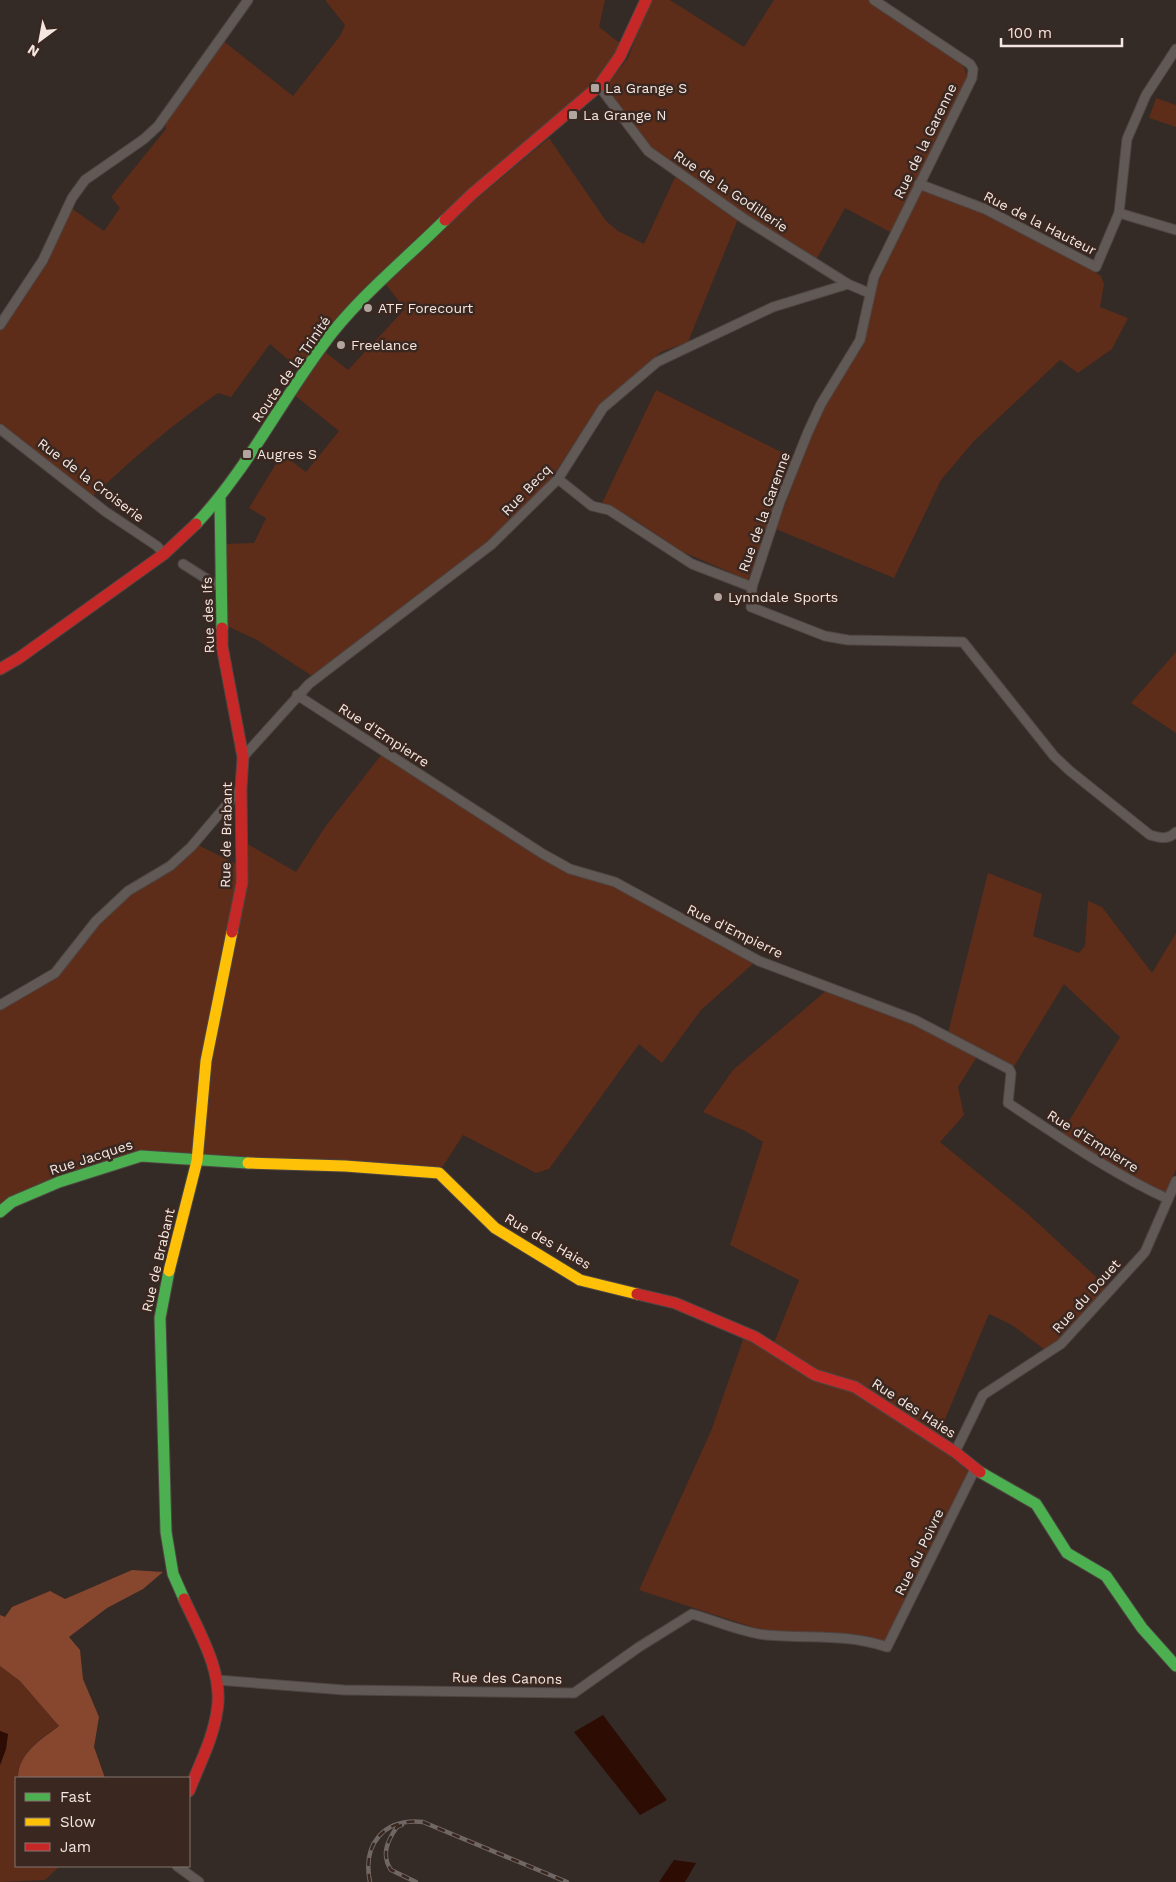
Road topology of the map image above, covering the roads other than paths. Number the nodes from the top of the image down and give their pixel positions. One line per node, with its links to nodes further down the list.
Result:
1 (248, 0): 11 (street)
2 (646, 0): 5 (street, Route de la Trinité)
3 (874, 0): 6 (street, Rue de la Garenne)
4 (1176, 49): 7 (street, Rue de la Hauteur)
5 (599, 86): 9 (street, Rue de la Godillerie); 14 (street, Route de la Trinité)
6 (919, 184): 7 (street, Rue de la Hauteur); 10 (street, Rue de la Garenne)
7 (1119, 213): 8 (street)
8 (1176, 230)
9 (848, 284): 10 (street, Rue de la Godillerie); 13 (street, Rue Becq)
10 (869, 293): 17 (street, Rue de la Garenne)
11 (0, 325)
12 (0, 429): 15 (street, Rue de la Croiserie)
13 (558, 479): 17 (street); 20 (street, Rue Becq)
14 (220, 499): 15 (street, Route de la Trinité); 18 (street, Rue des Ifs)
15 (164, 554): 19 (street, Route de la Trinité)
16 (183, 564): 18 (street)
17 (752, 587): 23 (street, Rue de la Garenne)
18 (221, 588): 21 (street, Rue des Ifs)
19 (0, 668)
20 (297, 696): 21 (street, Rue Becq); 27 (street, Rue d'Empierre)
21 (243, 757): 22 (street, Rue de Brabant)
22 (241, 788): 24 (street); 25 (street, Rue de Brabant)
23 (1176, 832)
24 (0, 1006)
25 (197, 1161): 28 (street, Rue Jacques); 29 (street, Rue des Haies); 33 (street, Rue de Brabant)
26 (1176, 1181): 27 (street, Rue du Douet)
27 (1168, 1199): 29 (street, Rue du Douet)
28 (0, 1212)
29 (955, 1452): 30 (street, Rue des Haies)
30 (975, 1469): 31 (street, Rue du Poivre); 32 (street, Rue des Haies)
31 (887, 1647): 33 (street, Rue des Canons)
32 (1176, 1666)
33 (217, 1680): 34 (street, Rue de Brabant)
34 (190, 1787)
35 (178, 1867): 36 (street)
36 (199, 1882)

